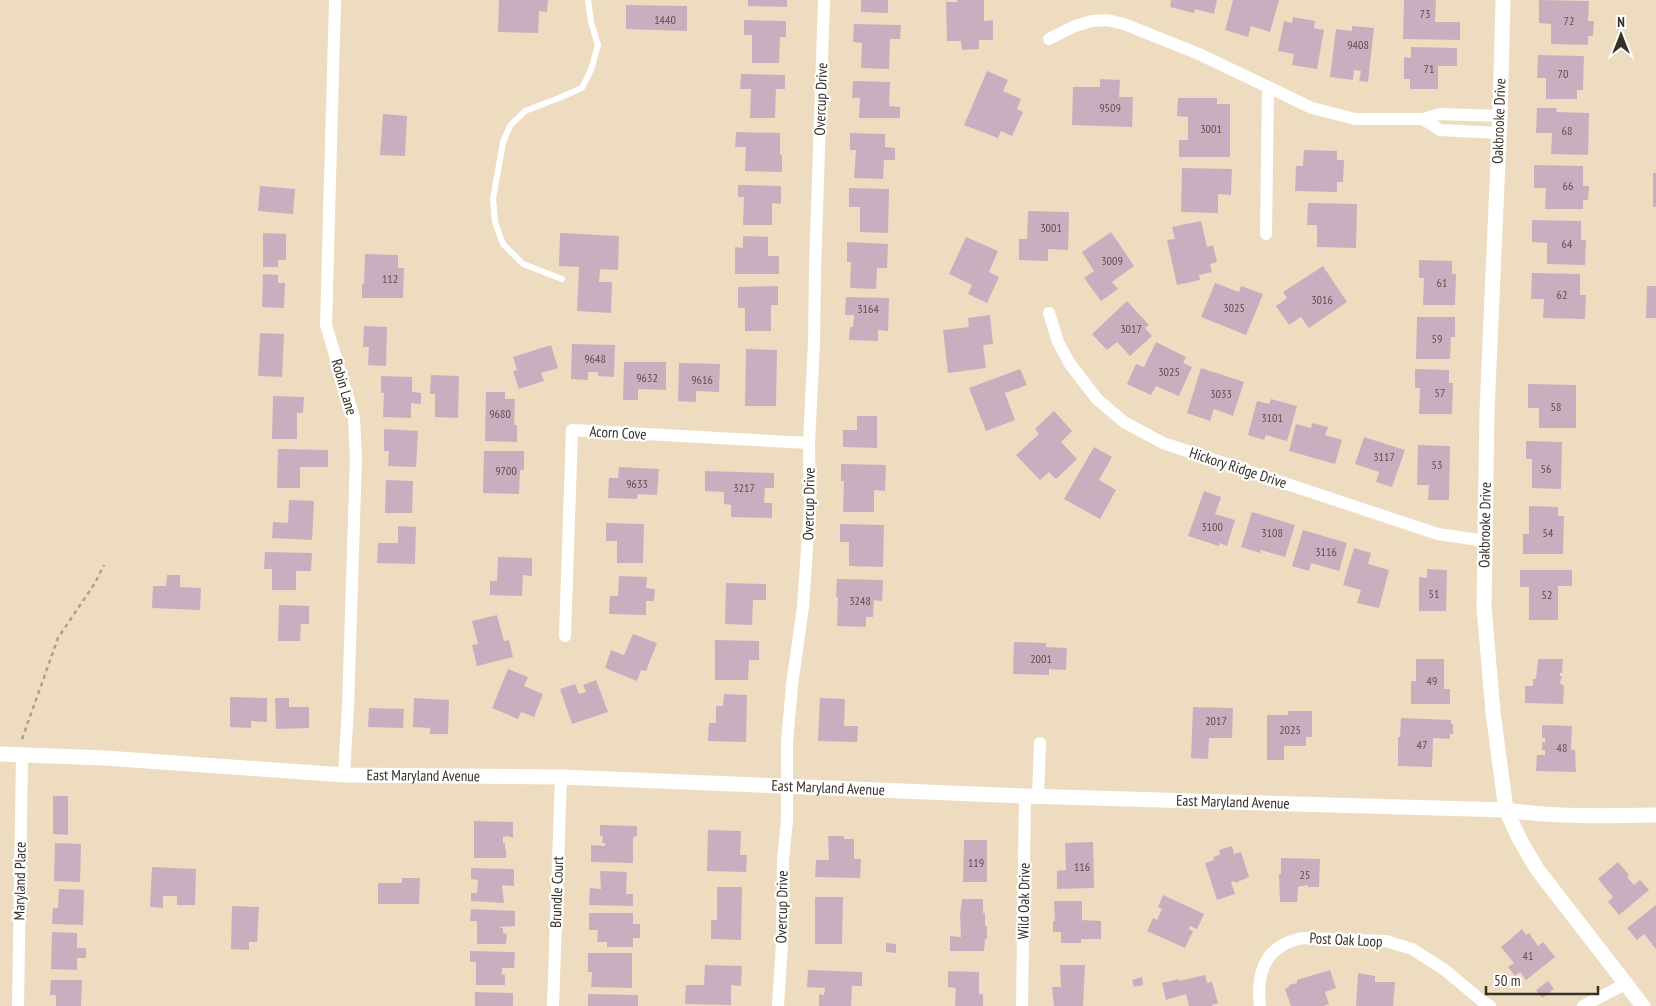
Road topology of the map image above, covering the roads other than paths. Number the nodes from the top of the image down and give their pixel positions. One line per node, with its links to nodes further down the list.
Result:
1 (335, 0): 21 (street, Robin Lane)
2 (588, 0): 13 (lane)
3 (824, 0): 15 (street, Overcup Drive)
4 (1503, 0): 8 (street, Oakbrooke Drive)
5 (1049, 38): 6 (street)
6 (1268, 88): 9 (street); 12 (street)
7 (1450, 114): 8 (street); 9 (street); 10 (street)
8 (1500, 116): 11 (street, Oakbrooke Drive)
9 (1423, 119): 10 (street)
10 (1449, 131): 11 (street)
11 (1499, 133): 16 (street, Oakbrooke Drive)
12 (1266, 234)
13 (562, 279)
14 (1049, 313): 16 (street, Hickory Ridge Drive)
15 (809, 444): 17 (street, Acorn Cove); 23 (street, Overcup Drive)
16 (1485, 540): 25 (street, Oakbrooke Drive)
17 (564, 636)
18 (1040, 743): 24 (street, Wild Oak Drive)
19 (0, 754): 20 (street, East Maryland Avenue)
20 (19, 755): 21 (street, East Maryland Avenue); 28 (street, Maryland Place)
21 (344, 775): 22 (street, East Maryland Avenue)
22 (561, 777): 23 (street, East Maryland Avenue); 29 (street, Brundle Court)
23 (787, 786): 24 (street, East Maryland Avenue); 30 (street, Overcup Drive)
24 (1032, 796): 25 (street, East Maryland Avenue); 31 (street, Wild Oak Drive)
25 (1506, 810): 26 (street, East Maryland Avenue); 27 (street, Oakbrooke Drive)
26 (1656, 815)
27 (1627, 983): 34 (street); 35 (street, Oakbrooke Drive)
28 (18, 1006)
29 (553, 1006)
30 (778, 1006)
31 (1022, 1006)
32 (1260, 1006): 33 (street, Post Oak Loop)
33 (1490, 1006)
34 (1583, 1006)
35 (1643, 1006)

